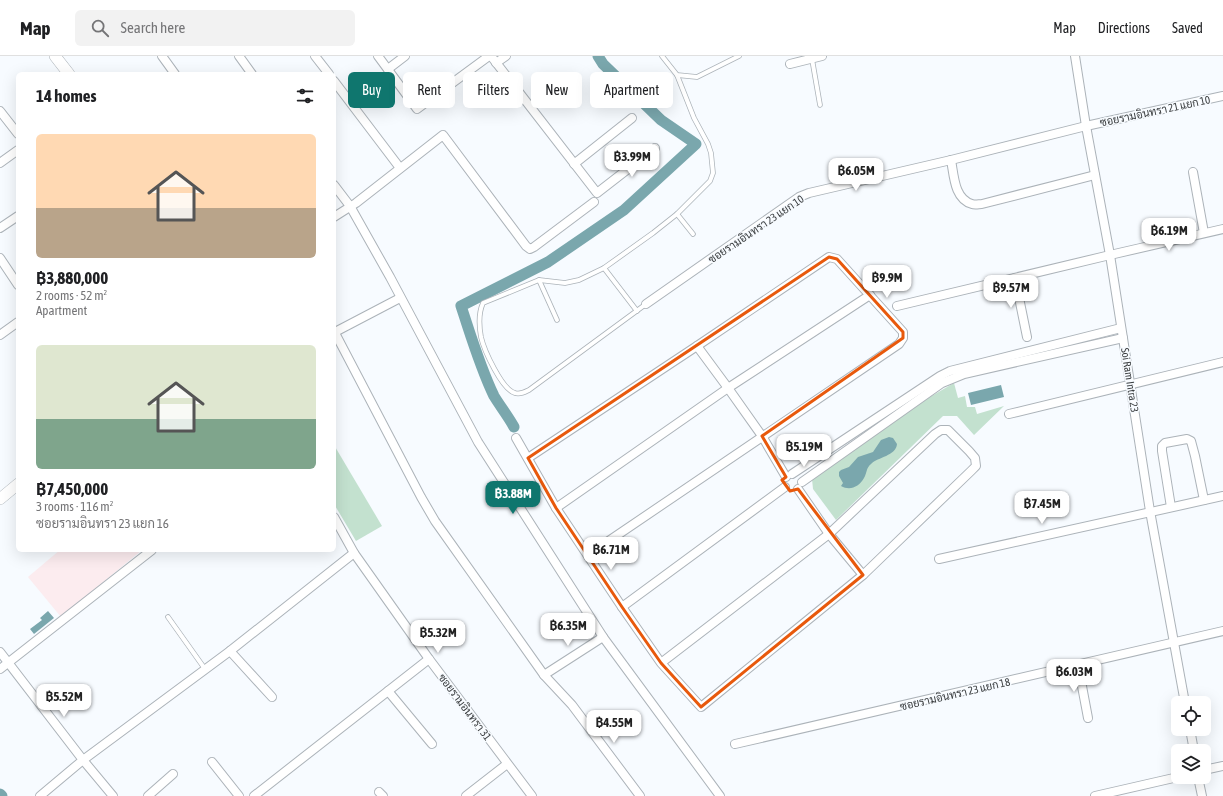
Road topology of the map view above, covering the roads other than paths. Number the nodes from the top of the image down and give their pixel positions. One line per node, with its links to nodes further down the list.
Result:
1 (55, 56): 16 (street)
2 (162, 56): 17 (street)
3 (239, 56): 18 (street)
4 (315, 56): 19 (street)
5 (378, 56): 15 (street)
6 (405, 56): 15 (street)
7 (506, 56): 12 (street)
8 (662, 56): 20 (lane)
9 (739, 56): 20 (lane)
10 (822, 56): 13 (street)
11 (1075, 56): 26 (street, Soi Ram Intra 23)
12 (492, 58): 15 (street); 32 (street)
13 (812, 59): 14 (street); 23 (lane)
14 (790, 64)
15 (388, 69)
16 (67, 72)
17 (174, 72)
18 (251, 72)
19 (327, 72)
20 (677, 75): 39 (lane)
21 (336, 84): 33 (street)
22 (1223, 96): 26 (street, ซอยรามอินทรา 21 แยก 10)
23 (820, 106)
24 (0, 111): 27 (street)
25 (632, 118): 32 (street)
26 (1086, 126): 30 (street, ซอยรามอินทรา 23 แยก 10); 35 (street, Soi Ram Intra 23)
27 (16, 131)
28 (655, 148): 32 (street)
29 (16, 151): 31 (street)
30 (951, 160): 35 (street); 54 (street, ซอยรามอินทรา 23 แยก 10)
31 (0, 163)
32 (574, 164)
33 (400, 168): 37 (street); 38 (street)
34 (1193, 172): 45 (street)
35 (1095, 175): 46 (street, Soi Ram Intra 23)
36 (336, 188): 38 (street)
37 (594, 202)
38 (350, 206): 40 (street); 53 (street)
39 (677, 214): 44 (lane); 48 (lane)
40 (336, 215)
41 (16, 217): 42 (street)
42 (0, 228)
43 (1223, 229): 45 (street)
44 (693, 234)
45 (1204, 234): 46 (street)
46 (1110, 255): 49 (street); 59 (street, Soi Ram Intra 23)
47 (0, 258): 50 (street)
48 (604, 268): 51 (lane); 56 (lane)
49 (1015, 278): 55 (street); 63 (street)
50 (16, 280)
51 (539, 280): 56 (lane); 57 (lane)
52 (870, 295): 65 (street); 68 (street); 70 (street)
53 (400, 298): 60 (street); 93 (street)
54 (646, 304): 56 (lane)
55 (897, 306)
56 (637, 311)
57 (557, 320)
58 (16, 323): 61 (street)
59 (1121, 328): 64 (street, Soi Ram Intra 23); 73 (street)
60 (336, 331)
61 (0, 335)
62 (336, 336): 103 (street)
63 (1026, 337)
64 (1123, 338): 67 (street, Soi Ram Intra 23); 75 (street)
65 (697, 346): 68 (street); 72 (street)
66 (1223, 362): 67 (street)
67 (1131, 384): 69 (street); 82 (street, Soi Ram Intra 23)
68 (728, 388): 70 (street); 81 (street)
69 (1009, 414)
70 (762, 436): 73 (street); 87 (street)
71 (516, 438): 72 (street)
72 (528, 458): 81 (street)
73 (789, 475): 75 (street); 76 (street)
74 (16, 485): 77 (street)
75 (800, 485): 76 (street); 84 (street)
76 (785, 487): 90 (street)
77 (1, 496)
78 (1223, 496): 79 (street)
79 (1204, 500): 80 (street); 80 (street)
80 (1171, 507): 82 (street)
81 (556, 508): 87 (street)
82 (1150, 511): 88 (street); 94 (street, Soi Ram Intra 23)
83 (336, 521): 86 (street, ซอยรามอินทรา 31)
84 (829, 534): 89 (street); 89 (street); 99 (street)
85 (149, 552): 98 (street)
86 (354, 553): 95 (street); 97 (street, ซอยรามอินทรา 31)
87 (588, 555): 90 (street)
88 (939, 559)
89 (863, 575): 99 (street)
90 (622, 607): 99 (street)
91 (168, 617): 102 (lane)
92 (1223, 631): 94 (street, ซอยรามอินทรา 23 แยก 18)
93 (603, 637): 103 (street); 126 (street)
94 (1175, 642): 100 (street, ซอยรามอินทรา 23 แยก 18); 105 (street, Soi Ram Intra 23)
95 (230, 651): 102 (street); 106 (street)
96 (0, 652): 98 (street)
97 (429, 659): 104 (street); 112 (street, ซอยรามอินทรา 31)
98 (9, 663): 101 (street); 110 (street)
99 (661, 663)
100 (1078, 665): 107 (street); 109 (street, ซอยรามอินทรา 23 แยก 18)
101 (0, 669)
102 (206, 669): 110 (street)
103 (544, 675): 125 (street)
104 (388, 692): 108 (street); 122 (street)
105 (1184, 696)
106 (272, 697)
107 (1088, 718)
108 (432, 744)
109 (734, 744)
110 (83, 760): 118 (street); 119 (street)
111 (212, 762): 121 (street)
112 (507, 764): 123 (street); 124 (street, ซอยรามอินทรา 31)
113 (1223, 766): 114 (street)
114 (1211, 769)
115 (173, 774): 120 (street)
116 (1171, 779): 127 (street)
117 (1199, 784): 128 (street)
118 (40, 796)
119 (113, 796)
120 (148, 796)
121 (239, 796)
122 (254, 796)
123 (466, 796)
124 (532, 796)
125 (640, 796)
126 (720, 796)
127 (1095, 796)
128 (1202, 796)

